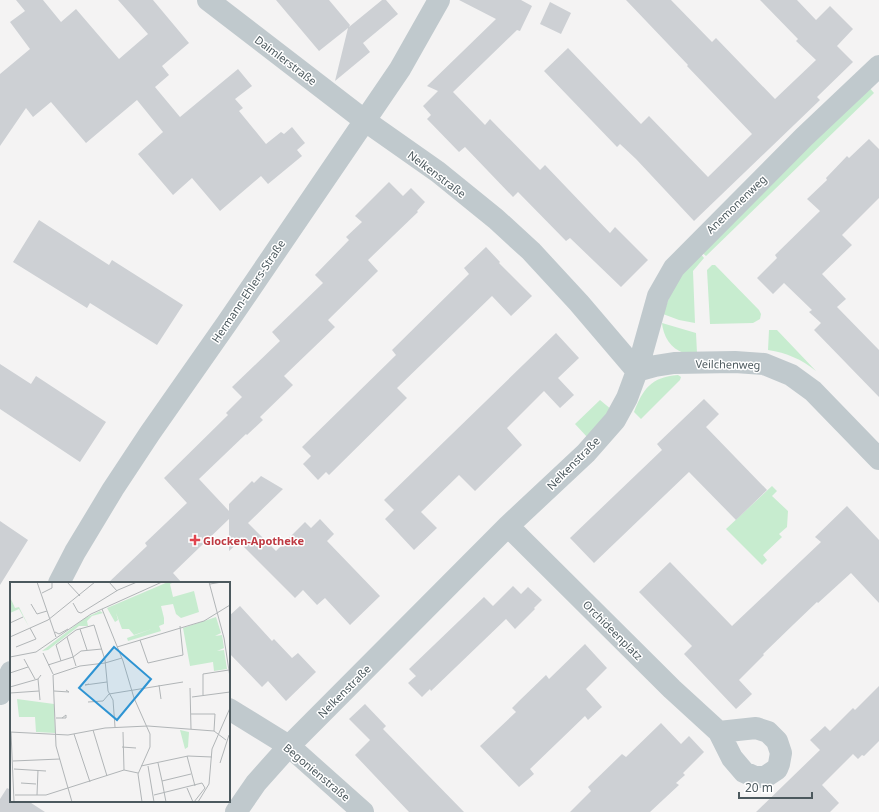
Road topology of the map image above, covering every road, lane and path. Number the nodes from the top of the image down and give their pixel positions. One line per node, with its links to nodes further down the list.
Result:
1 (208, 0): 4 (street, Daimlerstraße)
2 (439, 0): 4 (street, Hermann-Ehlers-Straße)
3 (879, 66): 5 (street, Anemonenweg)
4 (364, 120): 5 (street, Nelkenstraße); 8 (street, Hermann-Ehlers-Straße)
5 (637, 371): 6 (street, Veilchenweg); 7 (street, Nelkenstraße)
6 (879, 459)
7 (508, 526): 12 (street, Orchideenplatz); 13 (street, Nelkenstraße)
8 (60, 582)
9 (10, 674): 10 (street)
10 (0, 694)
11 (230, 710): 13 (street, Begonienstraße)
12 (719, 732)
13 (289, 746): 14 (street, Nelkenstraße); 15 (street, Begonienstraße)
14 (236, 812)
15 (363, 812)

